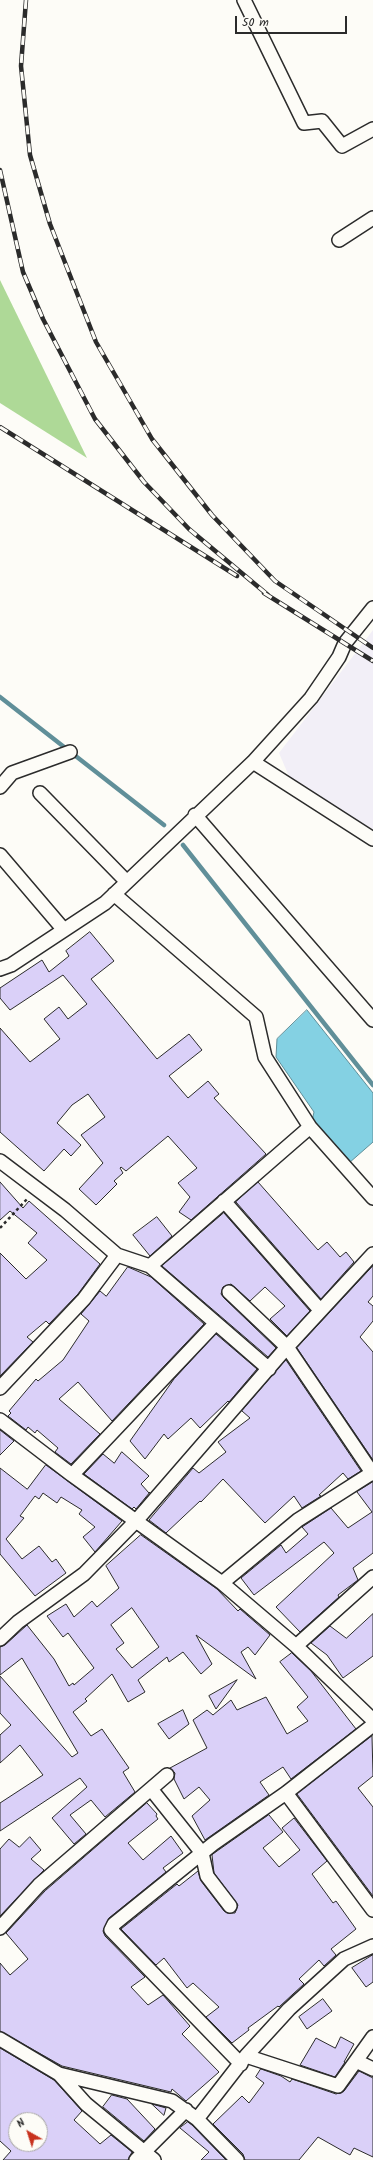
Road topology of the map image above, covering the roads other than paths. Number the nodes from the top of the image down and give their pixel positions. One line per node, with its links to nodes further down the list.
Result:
1 (244, 0): 2 (street)
2 (373, 129)
3 (373, 218): 4 (street)
4 (339, 240)
5 (373, 608): 7 (street)
6 (70, 752): 8 (street)
7 (252, 762): 10 (street); 11 (street)
8 (0, 787)
9 (40, 794): 13 (street)
10 (195, 815): 13 (street); 17 (street)
11 (373, 839)
12 (0, 855): 15 (street)
13 (127, 882): 14 (street)
14 (114, 894): 15 (street); 18 (street)
15 (64, 930): 16 (street)
16 (0, 969)
17 (373, 1020)
18 (310, 1127): 20 (street); 21 (street)
19 (0, 1161): 22 (street)
20 (373, 1198)
21 (224, 1201): 24 (street); 26 (street)
22 (117, 1255): 24 (street); 30 (street)
23 (373, 1256): 26 (street)
24 (150, 1266): 27 (street)
25 (229, 1292): 28 (street)
26 (320, 1310): 28 (street)
27 (216, 1323): 29 (street); 33 (street)
28 (287, 1348): 29 (street); 32 (street)
29 (268, 1369): 34 (street)
30 (0, 1388)
31 (0, 1420): 33 (street)
32 (373, 1473): 36 (street)
33 (72, 1475): 34 (street)
34 (136, 1521): 36 (street); 37 (street)
35 (373, 1577): 38 (street)
36 (222, 1583): 38 (street)
37 (0, 1639)
38 (296, 1646): 39 (street)
39 (373, 1720)
40 (373, 1725): 43 (street)
41 (167, 1775): 42 (street)
42 (151, 1789): 44 (street); 47 (street)
43 (286, 1793): 44 (street); 46 (street)
44 (202, 1853): 45 (street); 51 (street)
45 (230, 1906)
46 (373, 1910)
47 (0, 1928)
48 (373, 1946): 51 (street)
49 (373, 2037): 52 (street)
50 (0, 2039): 54 (street)
51 (243, 2060): 52 (street); 56 (street)
52 (356, 2062): 53 (street)
53 (373, 2069)
54 (59, 2074): 55 (street); 57 (street)
55 (186, 2110): 56 (street); 57 (street)
56 (196, 2119): 58 (street)
57 (145, 2157)
58 (237, 2160)

